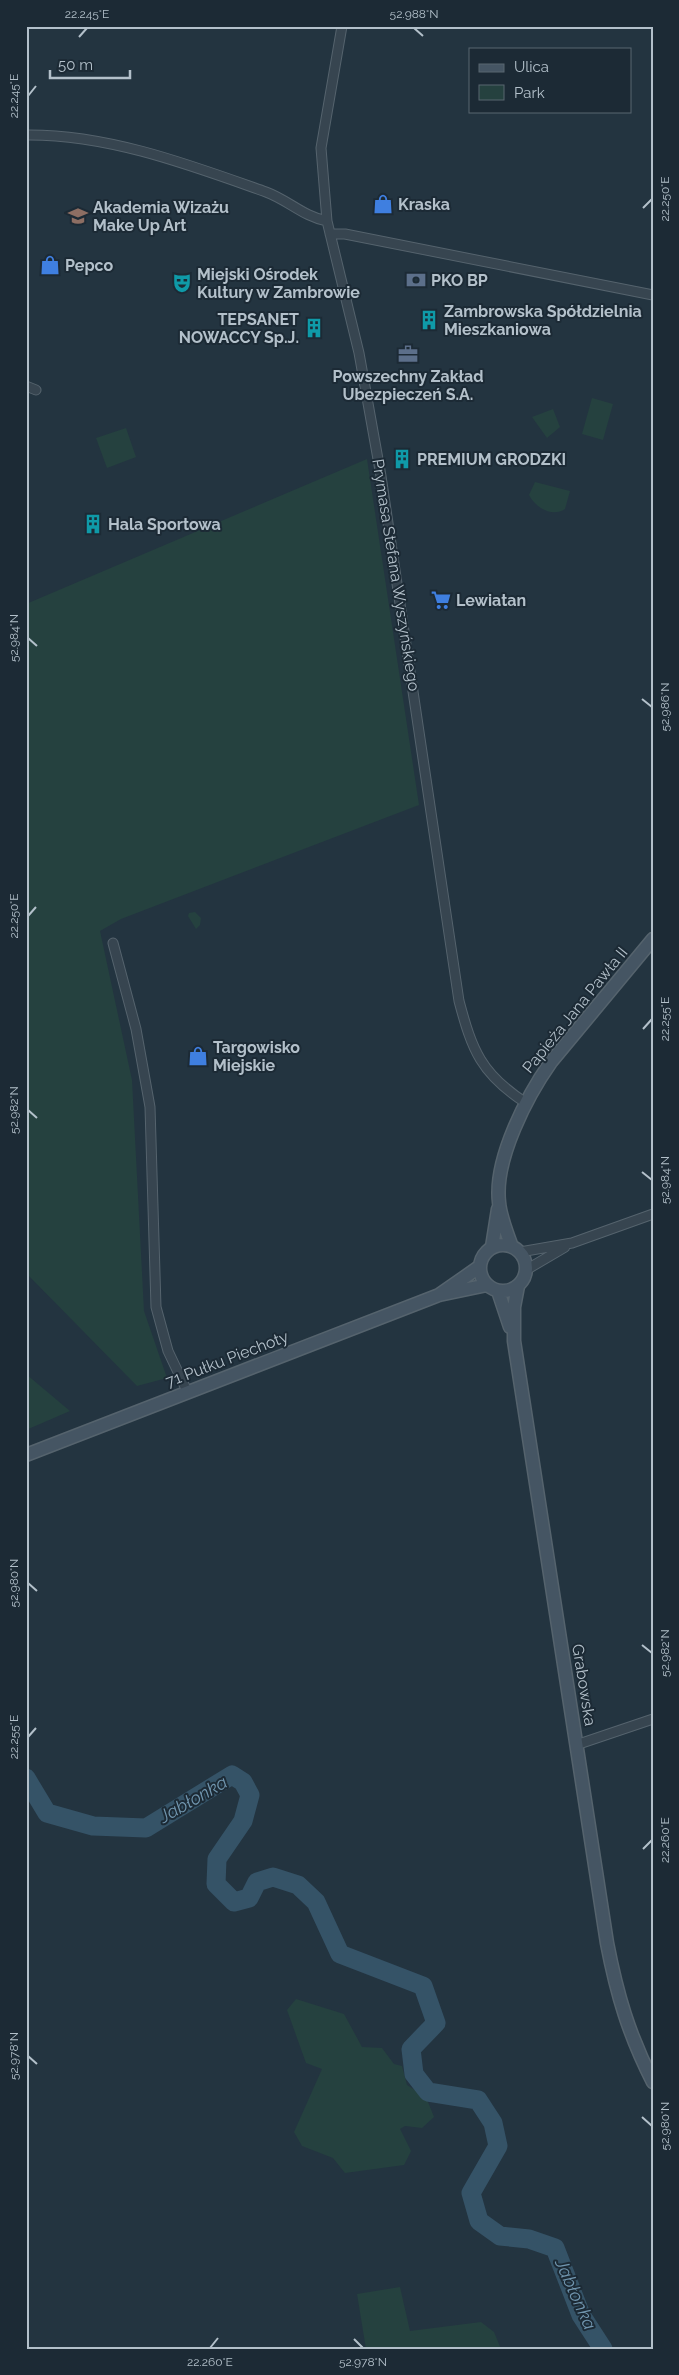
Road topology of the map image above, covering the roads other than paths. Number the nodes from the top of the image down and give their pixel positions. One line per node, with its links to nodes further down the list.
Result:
1 (342, 26): 3 (street, Prymasa Stefana Wyszyńskiego)
2 (26, 135): 3 (street)
3 (327, 221): 4 (street, Prymasa Stefana Wyszyńskiego)
4 (330, 234): 5 (street); 10 (street, Prymasa Stefana Wyszyńskiego)
5 (653, 294)
6 (26, 386): 7 (street)
7 (36, 390)
8 (653, 939): 10 (street, Papieża Jana Pawła II)
9 (113, 943): 22 (street)
10 (526, 1103): 11 (street, Papieża Jana Pawła II)
11 (498, 1202): 14 (street); 15 (street, Papieża Jana Pawła II)
12 (653, 1214): 13 (street)
13 (572, 1243): 15 (street); 17 (street)
14 (492, 1247): 15 (street); 16 (street)
15 (516, 1249): 17 (street)
16 (479, 1267): 19 (street); 20 (street, 71 Pułku Piechoty)
17 (526, 1270): 18 (street)
18 (518, 1286): 19 (street); 21 (street, Grabowska)
19 (492, 1288): 20 (street, 71 Pułku Piechoty); 21 (street)
20 (439, 1295): 22 (street, 71 Pułku Piechoty)
21 (514, 1341): 25 (street, Grabowska)
22 (187, 1391): 23 (street, 71 Pułku Piechoty)
23 (26, 1455)
24 (653, 1720): 25 (street)
25 (576, 1745): 26 (street, Grabowska)
26 (653, 2082)

